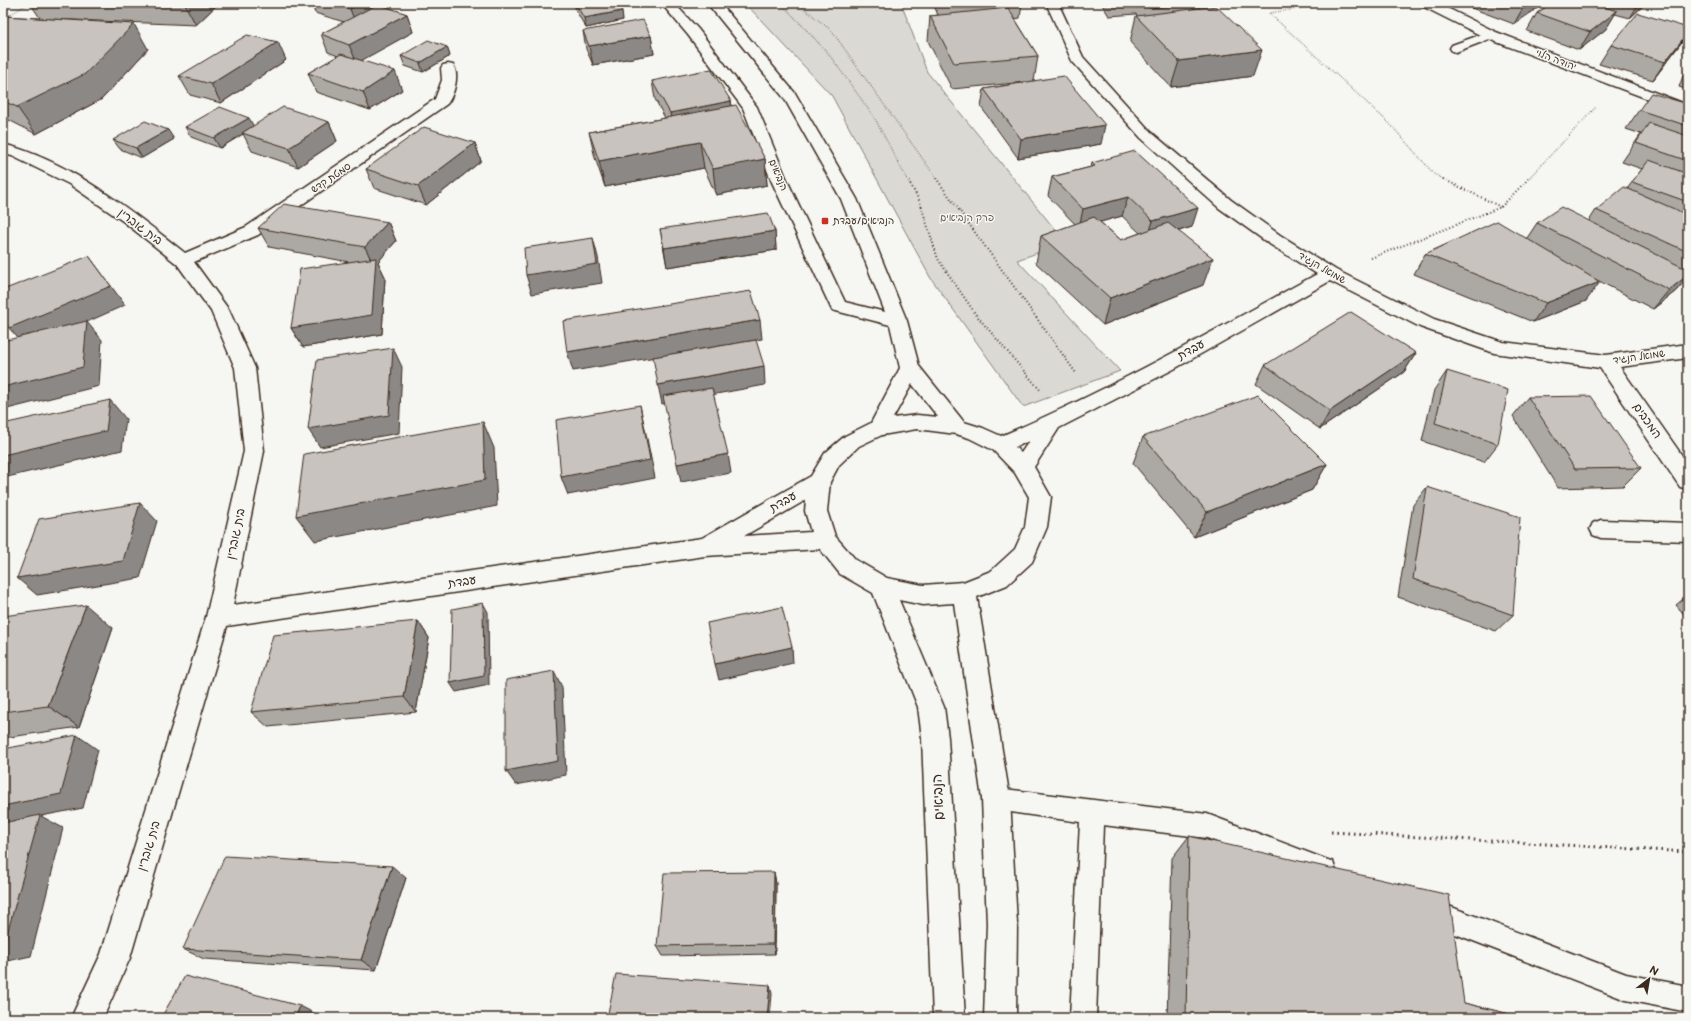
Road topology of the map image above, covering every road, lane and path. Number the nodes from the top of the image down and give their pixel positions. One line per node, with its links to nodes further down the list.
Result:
1 (29, 3): 11 (path)
2 (667, 3): 21 (street, הנביאים)
3 (713, 3): 21 (street)
4 (781, 3): 26 (path)
5 (797, 3): 25 (path)
6 (1052, 3): 20 (street, שמואל הנגיד)
7 (1306, 3): 10 (path)
8 (1326, 3): 10 (path)
9 (1427, 3): 12 (street, יהודה הלוי)
10 (1310, 7): 18 (path)
11 (3, 19)
12 (1491, 35): 13 (lane); 15 (street, יהודה הלוי)
13 (1456, 48)
14 (448, 68): 19 (street, סמטת קדש)
15 (1619, 84): 16 (street, יהודה הלוי); 18 (path)
16 (1688, 110)
17 (3, 149): 19 (street, בית גוברין)
18 (1501, 206): 20 (path)
19 (183, 260): 39 (street, בית גוברין)
20 (1330, 274): 23 (street, שמואל הנגיד); 25 (street, עבדת)
21 (898, 321): 24 (street)
22 (1688, 351): 23 (street, שמואל הנגיד)
23 (1606, 362): 31 (street, המכבים)
24 (910, 368): 27 (street); 28 (street)
25 (1096, 401): 26 (street, עבדת)
26 (1058, 421): 29 (street, עבדת); 30 (street, עבדת)
27 (957, 427): 28 (street); 29 (street)
28 (878, 428): 32 (street)
29 (1000, 445): 30 (street)
30 (1023, 467): 38 (street)
31 (1688, 481)
32 (819, 482): 35 (street); 36 (street, עבדת)
33 (1601, 529): 34 (street)
34 (1688, 532)
35 (825, 540): 36 (street, עבדת); 37 (street)
36 (705, 547): 39 (street, עבדת)
37 (882, 587): 38 (street); 48 (street, הנביאים)
38 (964, 592): 40 (street)
39 (218, 617): 47 (street, בית גוברין)
40 (996, 799): 41 (lane); 49 (street)
41 (1092, 812): 44 (lane); 50 (lane)
42 (1326, 832): 43 (path)
43 (1688, 852)
44 (1347, 880)
45 (1406, 902): 46 (lane)
46 (1688, 999)
47 (88, 1018)
48 (949, 1018)
49 (1000, 1018)
50 (1083, 1018)

